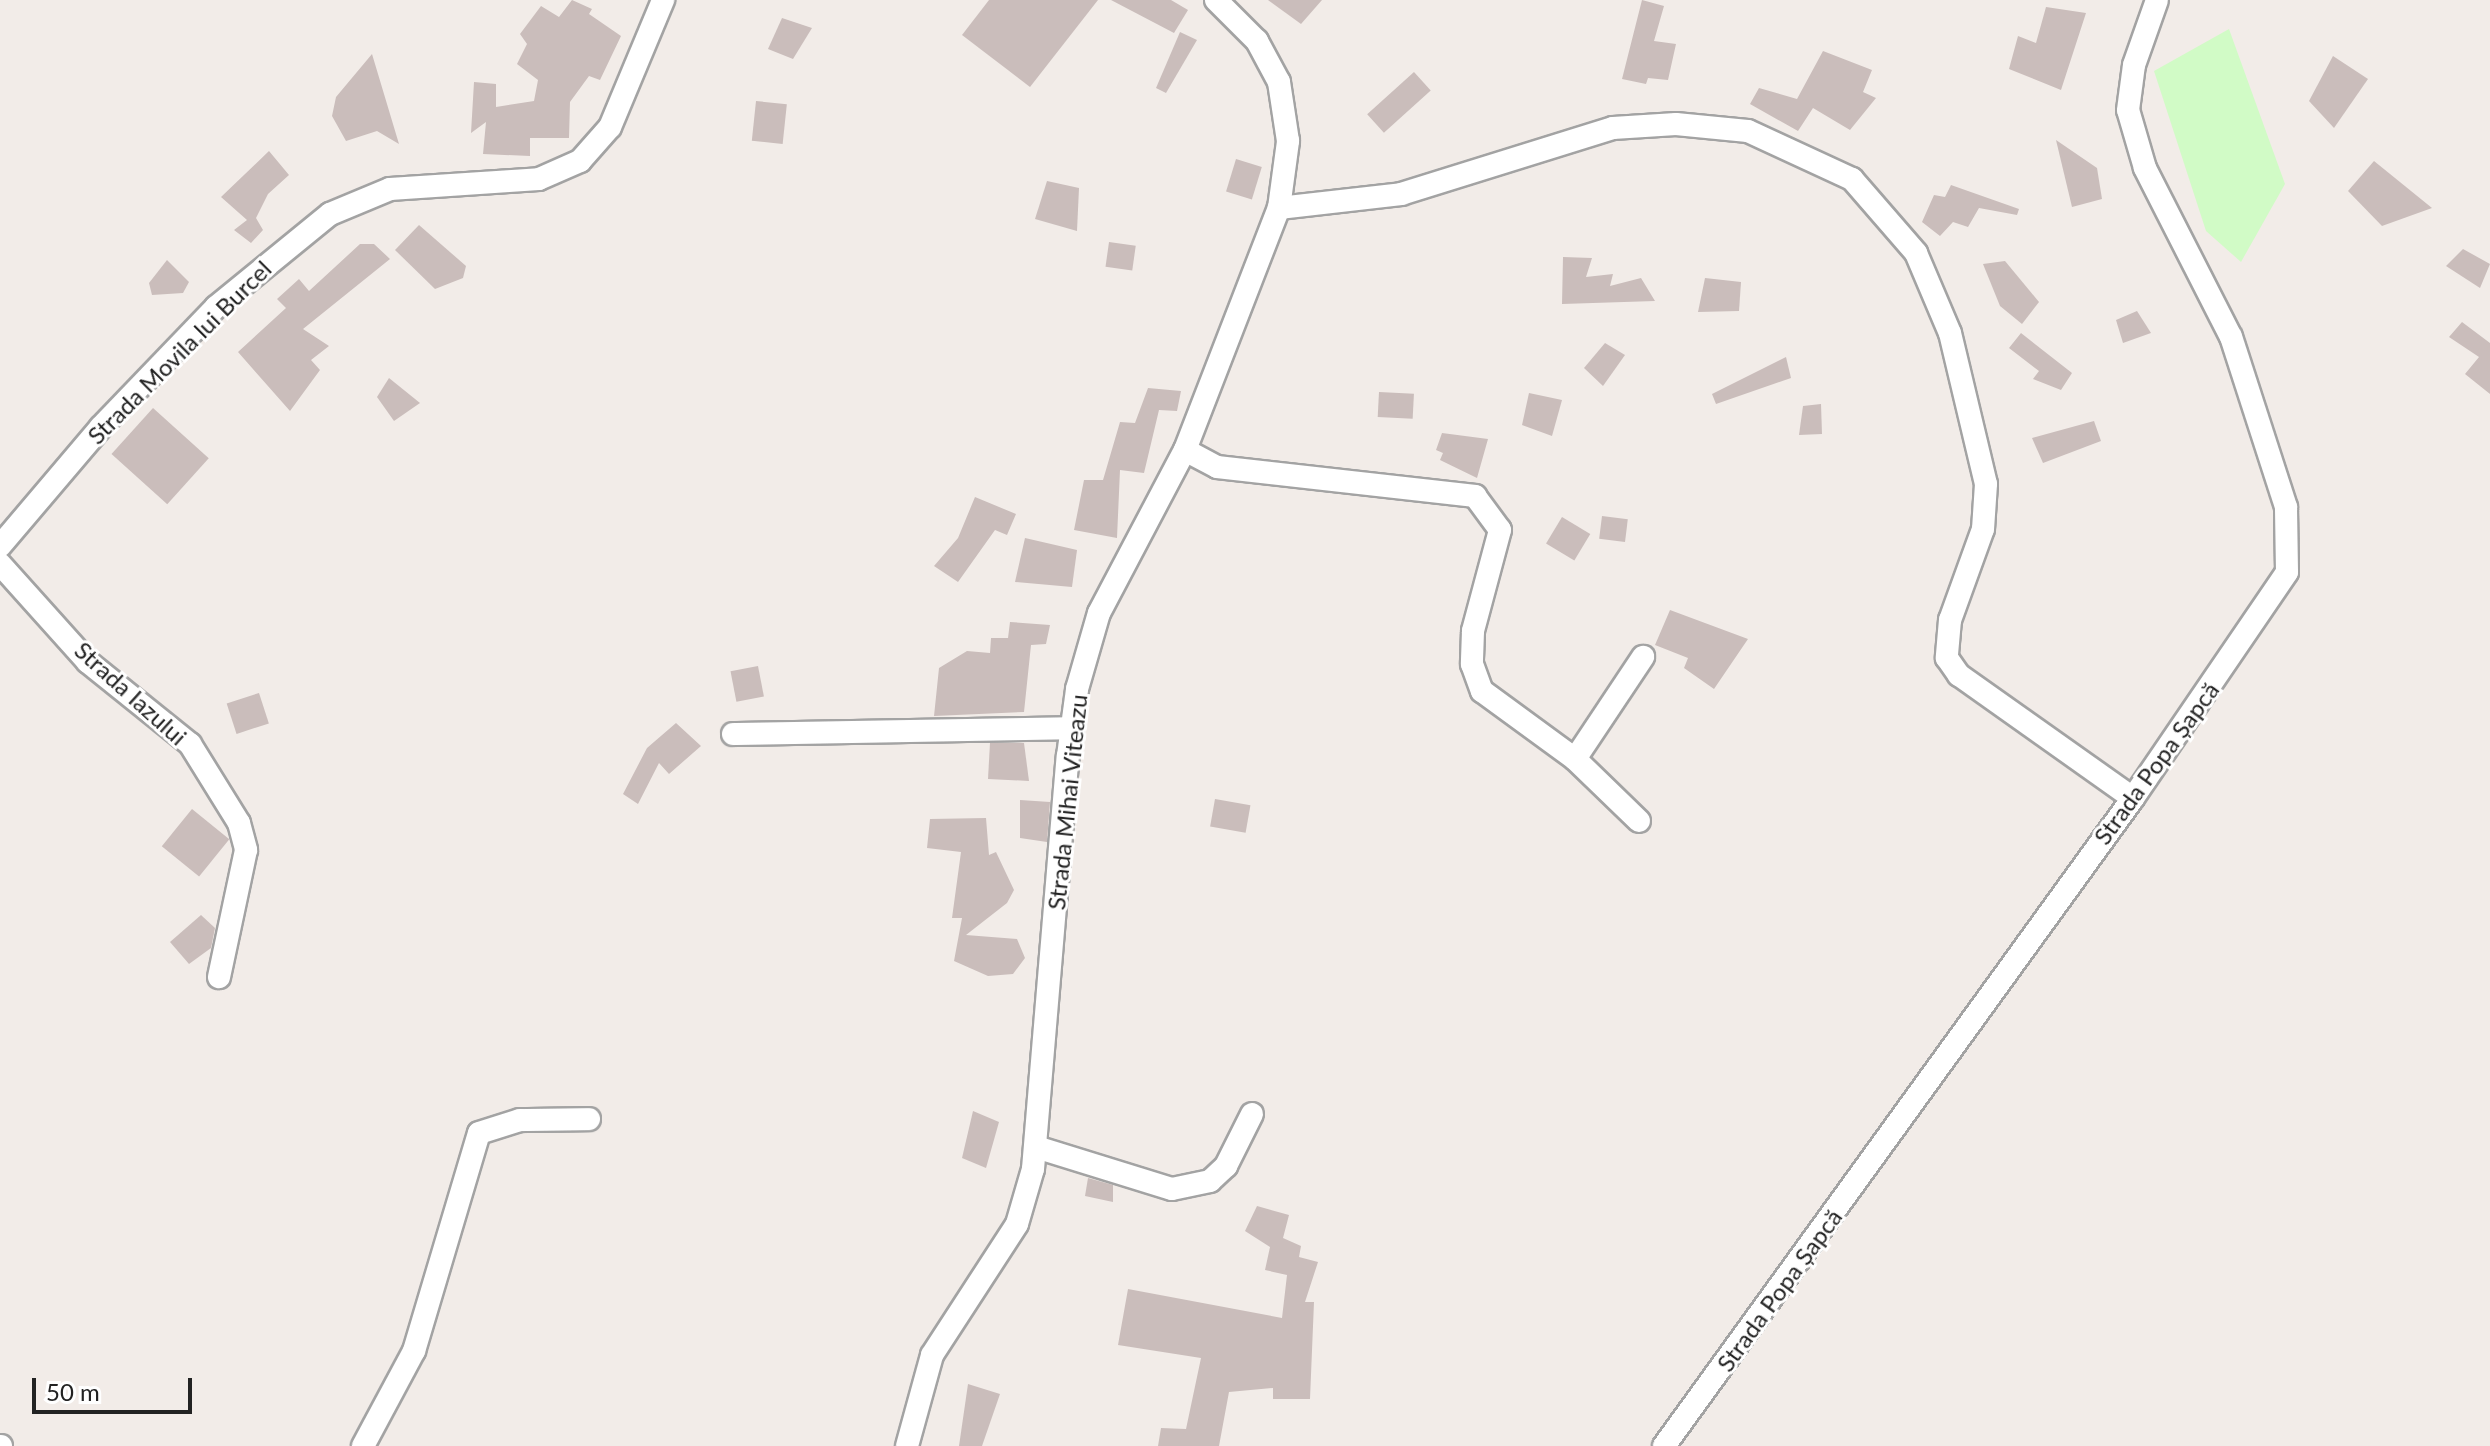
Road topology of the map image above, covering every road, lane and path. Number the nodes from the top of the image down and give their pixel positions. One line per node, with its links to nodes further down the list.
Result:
1 (663, 0): 6 (street, Strada Movila lui Burcel)
2 (1216, 0): 4 (street, Strada Mihai Viteazu)
3 (2157, 0): 12 (street, Strada Popa Șapcă)
4 (1279, 208): 5 (street, Strada Mihai Viteazu); 12 (street)
5 (1185, 450): 9 (street, Strada Mihai Viteazu); 11 (street)
6 (0, 546)
7 (0, 564): 14 (street, Strada Iazului)
8 (1643, 657): 11 (street)
9 (1072, 728): 10 (street); 17 (street, Strada Mihai Viteazu)
10 (733, 734)
11 (1575, 759): 13 (street)
12 (2133, 798): 20 (street, Strada Popa Șapcă)
13 (1639, 821)
14 (219, 977)
15 (1252, 1114): 17 (street)
16 (589, 1119): 18 (street)
17 (1036, 1147): 19 (street, Strada Mihai Viteazu)
18 (363, 1446)
19 (907, 1446)
20 (1664, 1446)

